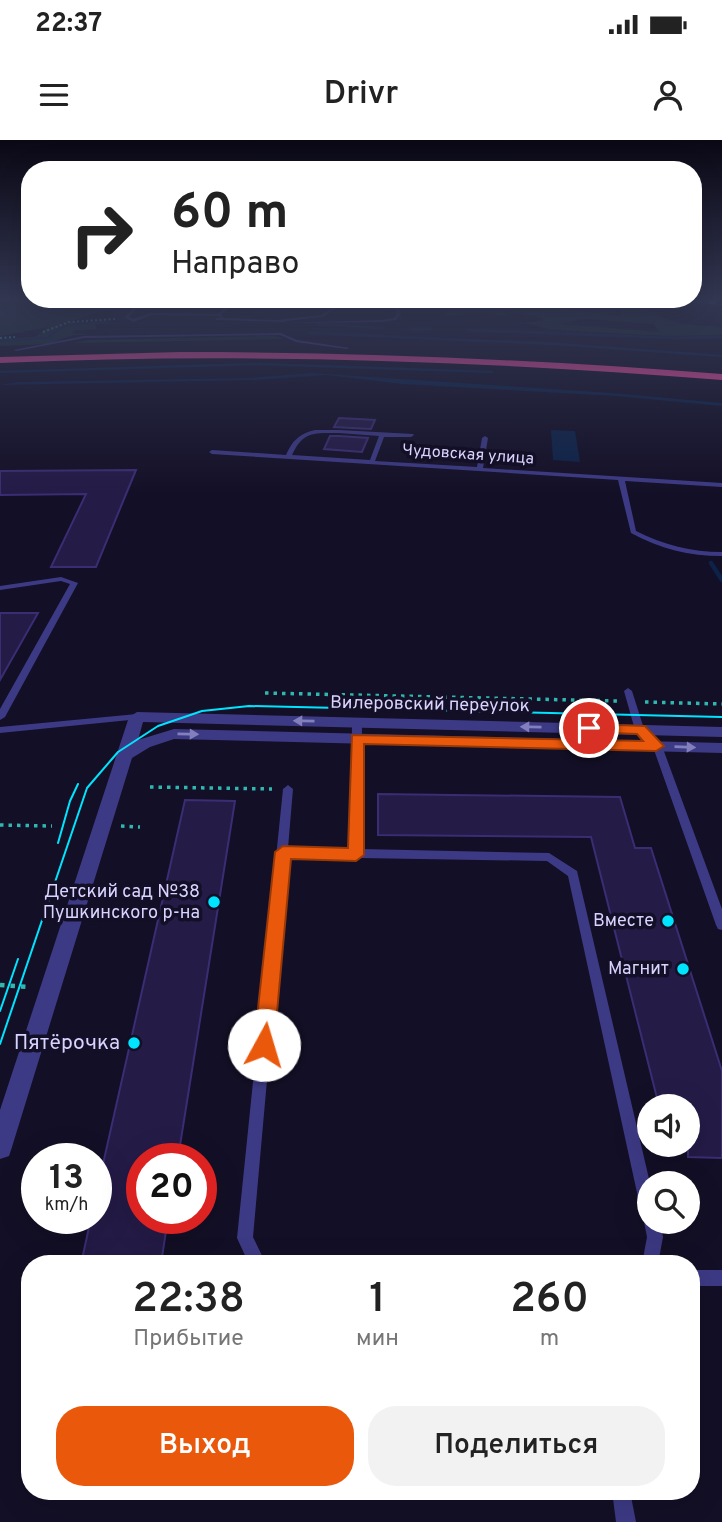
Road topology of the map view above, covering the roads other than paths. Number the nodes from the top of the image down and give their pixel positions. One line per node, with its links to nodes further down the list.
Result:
1 (551, 364): 4 (highway)
2 (685, 364): 3 (highway)
3 (722, 367)
4 (722, 377)
5 (382, 435): 6 (lane); 9 (lane); 10 (lane)
6 (411, 435)
7 (485, 438): 11 (lane)
8 (212, 452): 9 (lane, Чудовская улица)
9 (288, 457): 10 (lane, Чудовская улица)
10 (372, 462): 11 (lane, Чудовская улица)
11 (480, 469): 12 (lane, Чудовская улица)
12 (621, 478): 13 (lane, Чудовская улица); 14 (lane)
13 (722, 485)
14 (722, 554)
15 (0, 589): 17 (lane)
16 (628, 691): 20 (lane)
17 (0, 717)
18 (136, 717): 19 (lane); 21 (street, Вилеровский переулок, one-way to 18); 25 (street)
19 (0, 730)
20 (640, 730): 21 (street, Вилеровский переулок, one-way to 21); 22 (street, Вилеровский переулок); 23 (lane)
21 (357, 731): 23 (street, Вилеровский переулок); 25 (street, Вилеровский переулок, one-way to 21); 28 (lane)
22 (722, 732)
23 (656, 746): 24 (street, Вилеровский переулок, one-way to 24); 29 (lane)
24 (722, 748)
25 (125, 754): 30 (street)
26 (288, 789): 27 (lane)
27 (283, 852): 28 (lane); 33 (lane)
28 (356, 855): 31 (lane)
29 (722, 925)
30 (0, 1147)
31 (640, 1171)
32 (654, 1234): 34 (lane)
33 (254, 1255)
34 (652, 1255)
35 (700, 1278): 36 (lane)
36 (722, 1278)
37 (622, 1500): 38 (lane)
38 (626, 1522)

